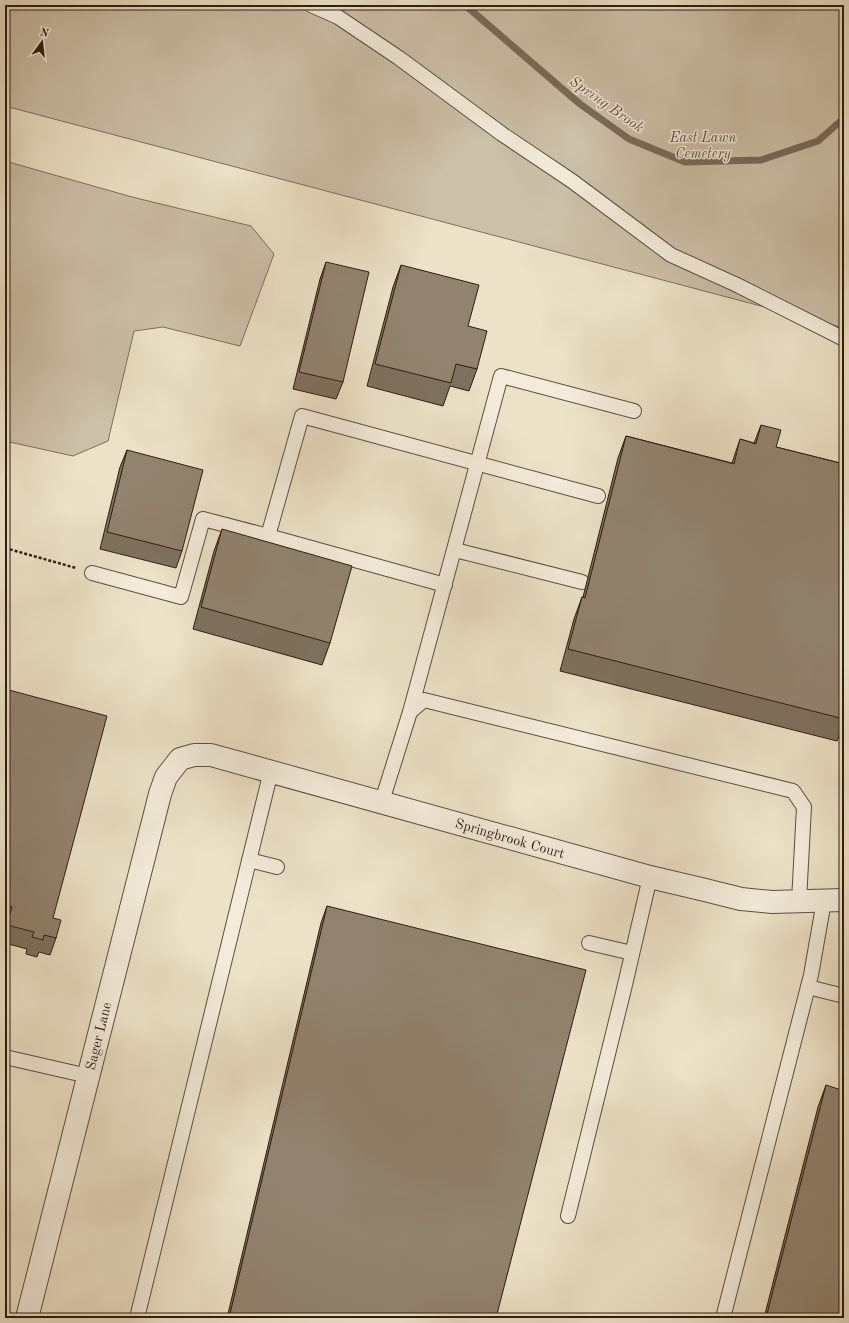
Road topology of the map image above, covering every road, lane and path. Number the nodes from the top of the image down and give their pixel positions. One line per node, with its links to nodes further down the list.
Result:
1 (311, 5): 2 (lane)
2 (844, 340)
3 (634, 411): 4 (lane)
4 (478, 463): 5 (lane); 6 (lane); 8 (lane)
5 (598, 496)
6 (268, 536): 9 (lane); 11 (lane)
7 (5, 548): 9 (path)
8 (455, 550): 10 (lane); 11 (lane)
9 (92, 573)
10 (582, 582)
11 (445, 585): 12 (lane)
12 (410, 712): 15 (lane); 19 (lane)
13 (180, 759): 14 (street, Springbrook Court); 26 (street, Sager Lane)
14 (271, 771): 15 (street, Springbrook Court); 16 (lane)
15 (382, 801): 18 (street, Springbrook Court)
16 (249, 860): 17 (lane); 29 (lane)
17 (278, 868)
18 (650, 877): 19 (street, Springbrook Court); 22 (lane)
19 (799, 901): 20 (street, Springbrook Court)
20 (834, 901): 23 (lane)
21 (590, 943): 22 (lane)
22 (632, 953): 27 (lane)
23 (808, 987): 24 (lane); 30 (lane)
24 (844, 996)
25 (5, 1057): 26 (lane)
26 (88, 1076): 28 (street, Sager Lane)
27 (568, 1216)
28 (26, 1318)
29 (137, 1318)
30 (723, 1318)

